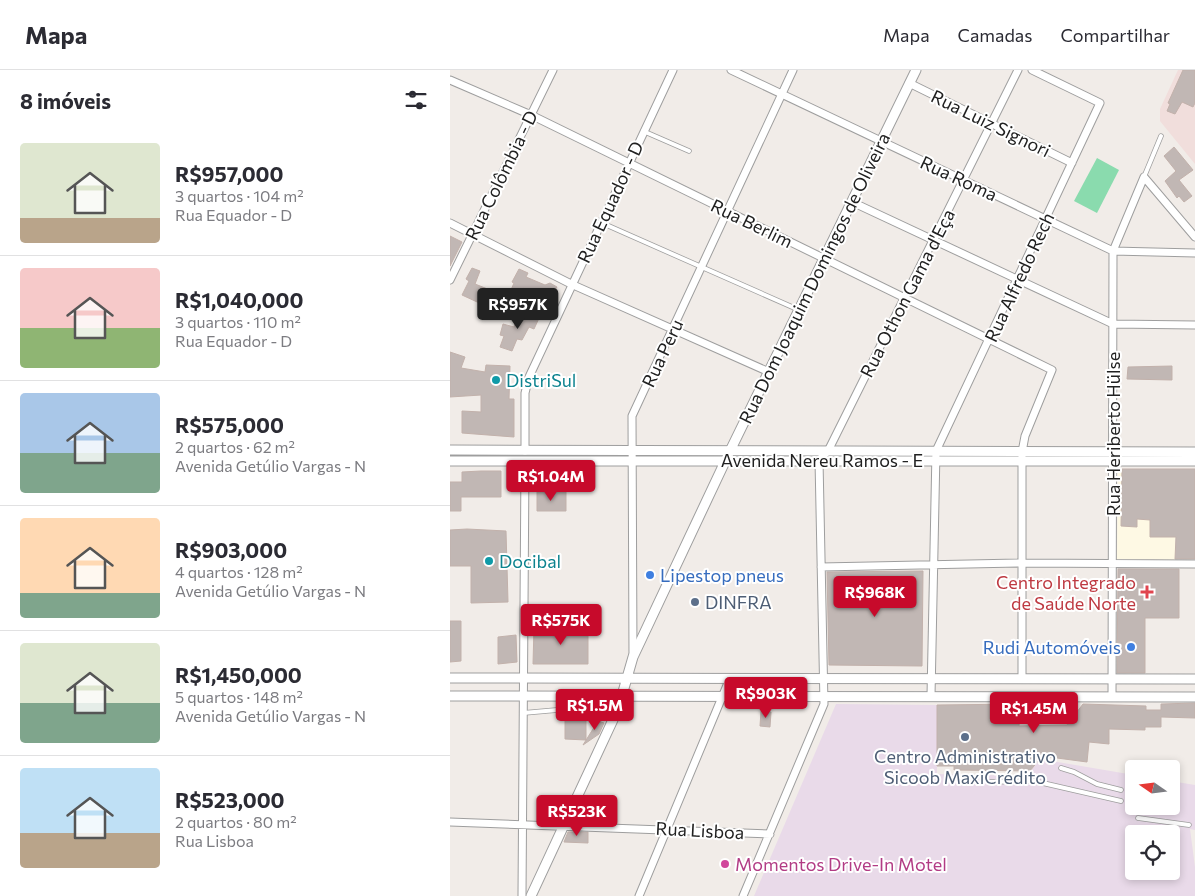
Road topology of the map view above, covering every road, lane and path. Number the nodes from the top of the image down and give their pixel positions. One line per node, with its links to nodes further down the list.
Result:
1 (553, 70): 11 (street, Rua Colômbia - D)
2 (673, 70): 13 (street, Rua Equador - D)
3 (731, 70): 10 (street, Rua Roma)
4 (793, 70): 10 (street, Rua Peru)
5 (916, 70): 9 (street, Rua Dom Joaquim Domingos de Oliveira)
6 (1018, 70): 12 (street, Rua Othon Gama d'Eça)
7 (1032, 70): 18 (street, Rua Alfredo Rech)
8 (450, 80): 11 (street, Rua Berlim)
9 (909, 83): 12 (street, Rua Luiz Signori); 15 (street, Rua Dom Joaquim Domingos de Oliveira)
10 (782, 94): 15 (street, Rua Roma); 22 (street, Rua Peru)
11 (531, 115): 17 (street, Rua Berlim); 26 (street, Rua Colômbia - D)
12 (992, 124): 18 (street, Rua Luiz Signori); 20 (street, Rua Othon Gama d'Eça)
13 (643, 131): 16 (lane); 17 (street, Rua Equador - D)
14 (1161, 136): 19 (lane)
15 (881, 141): 20 (street, Rua Roma); 21 (street, Rua Dom Joaquim Domingos de Oliveira)
16 (689, 151)
17 (628, 162): 22 (street, Rua Berlim); 24 (street, Rua Equador - D)
18 (1072, 163): 23 (street, Rua Alfredo Rech)
19 (1144, 178): 27 (street); 29 (street, Rua Heriberto Hülse)
20 (964, 180): 23 (street, Rua Roma); 28 (street, Rua Othon Gama d'Eça)
21 (852, 202): 28 (street); 31 (street, Rua Dom Joaquim Domingos de Oliveira)
22 (727, 211): 31 (street, Rua Berlim); 32 (street, Rua Peru)
23 (1046, 220): 29 (street, Rua Roma); 34 (street, Rua Alfredo Rech)
24 (602, 222): 32 (lane); 35 (street, Rua Equador - D)
25 (450, 223): 26 (street)
26 (473, 234): 33 (street, Rua Colômbia - D); 35 (street)
27 (1195, 237)
28 (934, 241): 34 (street); 36 (street, Rua Othon Gama d'Eça)
29 (1113, 251): 30 (street, Rua Roma); 38 (street, Rua Heriberto Hülse)
30 (1195, 254)
31 (824, 258): 36 (street, Rua Berlim); 37 (street, Rua Dom Joaquim Domingos de Oliveira)
32 (701, 267): 37 (lane); 40 (street, Rua Peru)
33 (450, 280)
34 (1018, 280): 38 (street); 41 (street, Rua Alfredo Rech)
35 (571, 284): 40 (street); 44 (street, Rua Equador - D)
36 (906, 298): 41 (street, Rua Berlim); 46 (street, Rua Othon Gama d'Eça)
37 (800, 310): 42 (street, Rua Dom Joaquim Domingos de Oliveira)
38 (1113, 324): 39 (street); 52 (street, Rua Heriberto Hülse)
39 (1195, 325)
40 (673, 331): 42 (street); 48 (street, Rua Peru)
41 (990, 339): 50 (street, Rua Alfredo Rech); 51 (street, Rua Berlim)
42 (770, 372): 45 (street, Rua Dom Joaquim Domingos de Oliveira)
43 (450, 450): 44 (street, Avenida Nereu Ramos - E)
44 (525, 451): 48 (street, Avenida Nereu Ramos - E)
45 (730, 451): 48 (street, Avenida Nereu Ramos - E); 49 (street, Avenida Nereu Ramos - E); 54 (street, Rua Dom Joaquim Domingos de Oliveira)
46 (828, 451): 49 (street, Avenida Nereu Ramos - E); 50 (street, Avenida Nereu Ramos - E); 55 (street, Rua Othon Gama d'Eça)
47 (1195, 452): 53 (street, Avenida Nereu Ramos - E)
48 (632, 455): 54 (street, Avenida Nereu Ramos - E); 58 (street, Avenida Nereu Ramos - E); 64 (street, Rua Peru)
49 (780, 456): 54 (street, Avenida Nereu Ramos - E); 55 (street, Avenida Nereu Ramos - E)
50 (936, 456): 51 (street, Avenida Nereu Ramos - E); 55 (street, Avenida Nereu Ramos - E); 62 (street)
51 (1022, 456): 52 (street, Avenida Nereu Ramos - E); 59 (street)
52 (1113, 456): 53 (street, Avenida Nereu Ramos - E); 60 (street, Rua Heriberto Hülse)
53 (1170, 456): 57 (street, Avenida Nereu Ramos - E)
54 (726, 460): 64 (street, Rua Dom Joaquim Domingos de Oliveira)
55 (819, 460): 63 (street)
56 (450, 461): 58 (street, Avenida Nereu Ramos - E)
57 (1195, 461)
58 (525, 462): 65 (street)
59 (1022, 564): 60 (street); 62 (street); 71 (street)
60 (1112, 564): 61 (street); 72 (street, Rua Heriberto Hülse)
61 (1195, 564)
62 (934, 566): 63 (street); 70 (street)
63 (821, 567): 69 (street)
64 (633, 658): 67 (street, Rua Dom Joaquim Domingos de Oliveira)
65 (523, 677): 66 (street); 67 (street); 75 (street)
66 (450, 678)
67 (627, 678): 68 (street); 76 (street, Rua Dom Joaquim Domingos de Oliveira)
68 (730, 678): 69 (street); 77 (street)
69 (824, 678): 70 (street); 78 (street)
70 (931, 678): 71 (street); 79 (street)
71 (1022, 678): 72 (street)
72 (1112, 678): 73 (street); 80 (street, Rua Heriberto Hülse)
73 (1195, 679)
74 (450, 696): 75 (street)
75 (524, 696): 76 (street); 83 (street)
76 (623, 696): 77 (street); 91 (street, Rua Dom Joaquim Domingos de Oliveira)
77 (724, 696): 78 (street); 93 (street)
78 (824, 696): 79 (street); 94 (street)
79 (931, 696): 80 (street)
80 (1112, 697): 81 (street)
81 (1195, 697)
82 (557, 710): 83 (lane)
83 (523, 713): 90 (street)
84 (1061, 768): 86 (lane)
85 (989, 782): 87 (lane)
86 (1121, 790)
87 (1120, 801)
88 (1138, 818): 92 (lane)
89 (450, 822): 90 (street, Rua Lisboa)
90 (522, 824): 91 (street, Rua Lisboa); 95 (street)
91 (564, 825): 93 (street, Rua Lisboa); 96 (street, Rua Dom Joaquim Domingos de Oliveira)
92 (1189, 825)
93 (667, 829): 94 (street, Rua Lisboa); 97 (street)
94 (770, 834): 98 (street)
95 (522, 896)
96 (531, 896)
97 (639, 896)
98 (743, 896)

